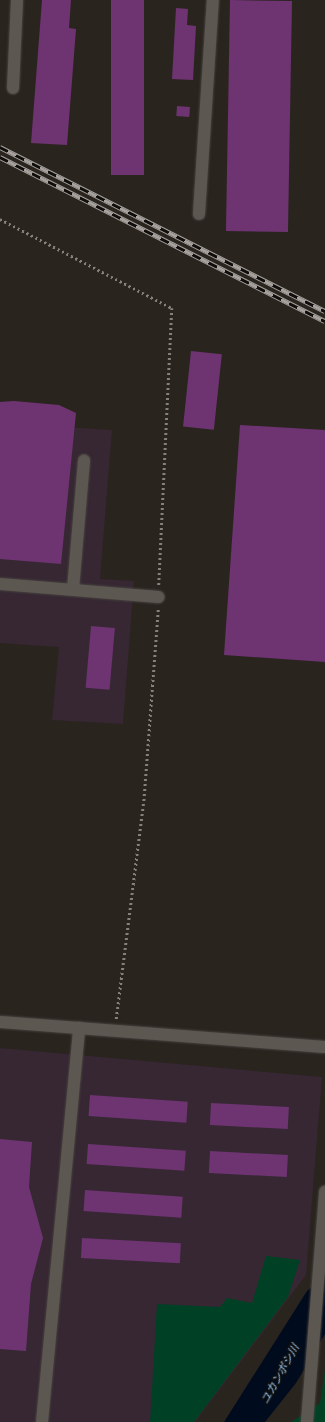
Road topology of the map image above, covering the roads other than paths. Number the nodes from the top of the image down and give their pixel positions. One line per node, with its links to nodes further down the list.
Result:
1 (17, 0): 3 (street)
2 (213, 0): 4 (street)
3 (13, 88)
4 (199, 214)
5 (84, 460): 7 (street)
6 (0, 584): 7 (street)
7 (73, 589): 8 (street)
8 (158, 597)
9 (0, 1022): 10 (street)
10 (79, 1028): 11 (street); 13 (street)
11 (325, 1047)
12 (325, 1192): 14 (street)
13 (42, 1422)
14 (306, 1422)

